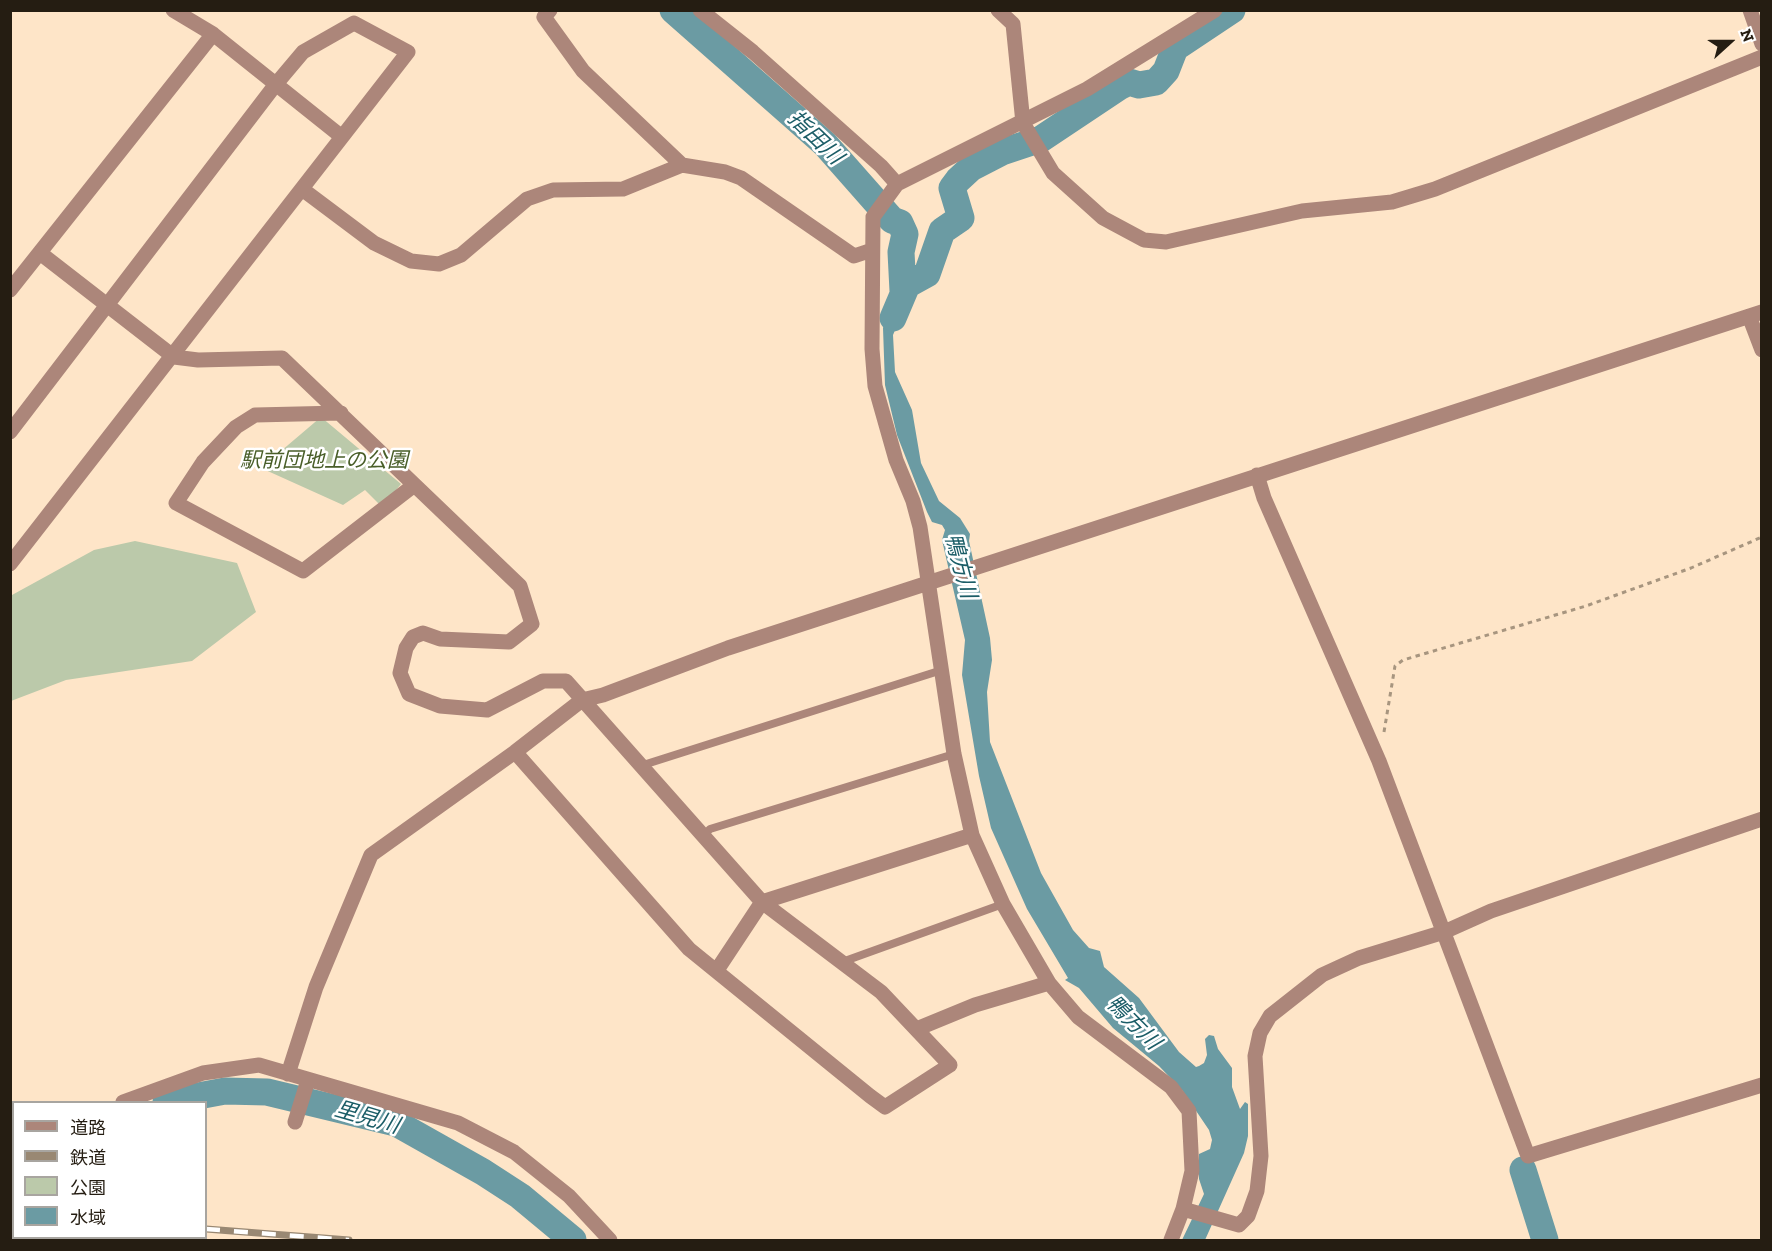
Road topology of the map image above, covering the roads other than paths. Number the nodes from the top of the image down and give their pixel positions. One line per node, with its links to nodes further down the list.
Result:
1 (173, 10): 7 (street)
2 (550, 10): 13 (street)
3 (700, 10): 14 (street)
4 (998, 10): 11 (street)
5 (1215, 10): 11 (street)
6 (1750, 10): 8 (street)
7 (213, 34): 10 (street); 17 (street)
8 (1761, 44)
9 (1761, 57): 11 (street)
10 (276, 84): 12 (street); 12 (street); 19 (street)
11 (1026, 128): 14 (street)
12 (342, 137): 15 (street)
13 (682, 165): 15 (street); 16 (street)
14 (894, 188): 16 (street)
15 (302, 189): 22 (street)
16 (872, 250): 28 (street)
17 (40, 253): 18 (street); 19 (street)
18 (10, 290)
19 (106, 307): 22 (street); 24 (street)
20 (1755, 314): 21 (street); 25 (street)
21 (1761, 351)
22 (174, 357): 23 (street); 27 (street)
23 (341, 413): 26 (street); 26 (street)
24 (10, 432)
25 (1257, 475): 28 (street); 39 (street)
26 (413, 486): 30 (street)
27 (10, 564)
28 (927, 583): 29 (street); 30 (street)
29 (943, 669): 32 (street); 33 (lane)
30 (582, 700): 31 (street); 33 (street)
31 (515, 752): 41 (street); 44 (street)
32 (954, 754): 35 (street); 36 (lane)
33 (640, 766): 36 (street)
34 (1761, 819): 39 (street)
35 (972, 835): 37 (street); 38 (street)
36 (703, 836): 37 (street)
37 (762, 902): 40 (street); 41 (street)
38 (1003, 904): 40 (lane); 42 (street)
39 (1444, 932): 46 (street); 49 (street)
40 (842, 962): 43 (street)
41 (717, 970): 43 (street)
42 (1049, 983): 43 (street); 49 (street)
43 (919, 1028)
44 (288, 1074): 45 (street); 47 (street)
45 (308, 1080): 48 (street); 50 (street)
46 (1761, 1085)
47 (126, 1101)
48 (295, 1122)
49 (1183, 1209): 51 (street)
50 (610, 1240)
51 (1171, 1240)

